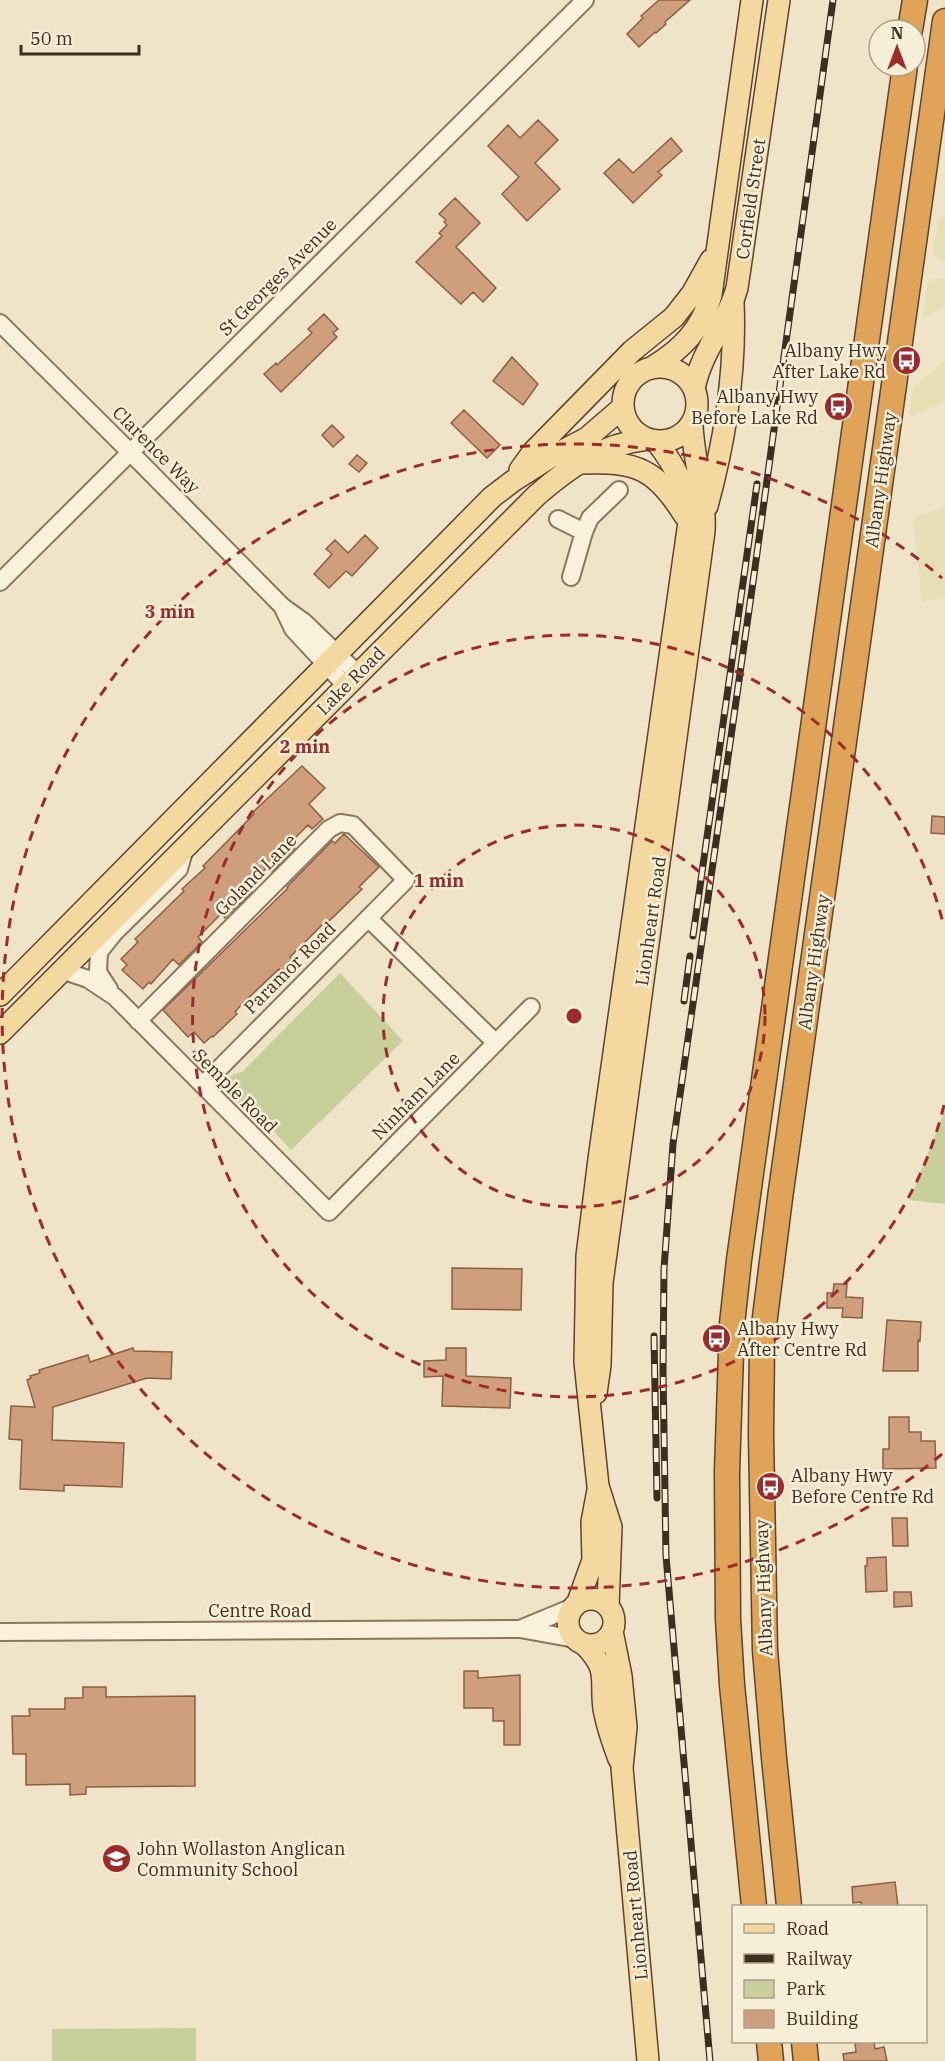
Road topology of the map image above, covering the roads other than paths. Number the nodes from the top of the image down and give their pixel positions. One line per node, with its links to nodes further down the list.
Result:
1 (585, 0): 18 (street, St Georges Avenue)
2 (752, 0): 8 (main road, Corfield Street)
3 (779, 0): 11 (main road, Corfield Street)
4 (915, 0): 5 (highway)
5 (912, 18)
6 (945, 21): 10 (highway, Albany Highway)
7 (903, 78): 9 (highway, Albany Highway)
8 (716, 251): 13 (main road, Corfield Street); 20 (main road)
9 (878, 261): 10 (highway); 31 (highway, Albany Highway)
10 (910, 266): 32 (highway, Albany Highway)
11 (733, 302): 14 (main road, Corfield Street); 22 (main road)
12 (0, 322): 18 (street, Clarence Way)
13 (653, 367): 14 (main road); 15 (main road)
14 (694, 389): 16 (main road)
15 (623, 407): 17 (main road); 20 (main road, Lake Road)
16 (692, 424): 17 (main road); 22 (main road, Lionheart Road)
17 (652, 440): 19 (main road, Lake Road); 22 (main road, Lionheart Road)
18 (130, 452): 26 (street, St Georges Avenue); 27 (street, Clarence Way)
19 (577, 464): 22 (main road); 28 (main road, Lake Road)
20 (513, 481): 27 (main road, Lake Road)
21 (620, 490): 24 (street)
22 (697, 517): 43 (main road, Lionheart Road)
23 (558, 519): 24 (street)
24 (584, 532): 25 (street)
25 (571, 577)
26 (0, 582)
27 (332, 660): 28 (street, Clarence Way); 35 (main road, Lake Road)
28 (352, 680): 29 (main road, Lake Road)
29 (185, 846): 34 (main road, Lake Road); 36 (street, Semple Road)
30 (406, 880): 33 (street, Paramor Road); 38 (street, Goland Lane)
31 (788, 914): 32 (highway); 47 (highway, Albany Highway)
32 (820, 916): 46 (highway, Albany Highway)
33 (368, 918): 40 (street); 41 (street, Paramor Road)
34 (61, 970): 36 (street, Semple Road); 39 (main road, Lake Road)
35 (0, 995)
36 (114, 997): 38 (street, Semple Road)
37 (531, 1007): 40 (street, Ninham Lane)
38 (138, 1021): 41 (street, Semple Road)
39 (0, 1033)
40 (496, 1043): 42 (street, Ninham Lane)
41 (203, 1085): 42 (street, Semple Road)
42 (329, 1212)
43 (598, 1486): 44 (main road, Lionheart Road); 45 (main road, Lionheart Road)
44 (576, 1605): 45 (main road); 48 (street, Centre Road); 51 (main road)
45 (608, 1606): 49 (main road)
46 (764, 1616): 47 (highway); 54 (highway, Albany Highway)
47 (728, 1619): 53 (highway, Albany Highway)
48 (520, 1629): 50 (street, Centre Road); 51 (street, Centre Road)
49 (612, 1631): 51 (main road); 52 (main road, Lionheart Road)
50 (0, 1632)
51 (580, 1642): 52 (main road, Lionheart Road)
52 (622, 1768): 57 (main road, Lionheart Road)
53 (754, 1905)
54 (789, 1905)
55 (769, 2043): 58 (highway)
56 (804, 2043): 59 (highway)
57 (648, 2061)
58 (771, 2061)
59 (806, 2061)

